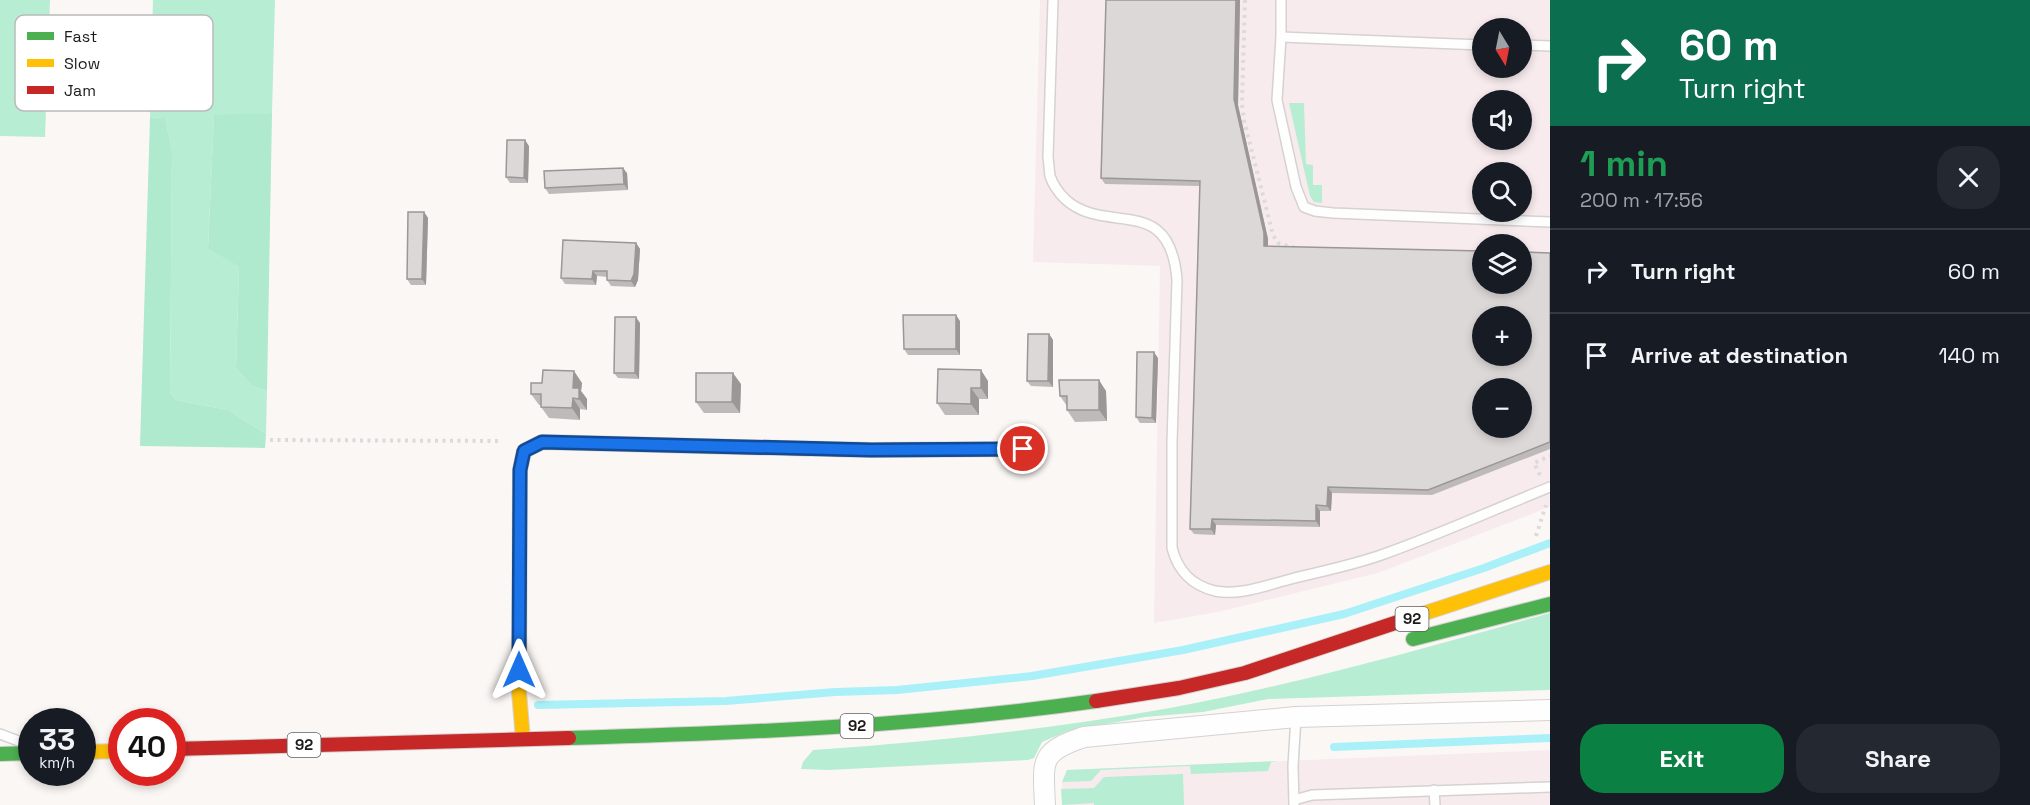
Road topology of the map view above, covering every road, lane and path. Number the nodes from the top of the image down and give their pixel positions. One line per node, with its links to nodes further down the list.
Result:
1 (1053, 0): 13 (lane)
2 (1281, 0): 3 (lane)
3 (1281, 37): 4 (lane); 7 (lane)
4 (1472, 45)
5 (1532, 45): 6 (lane)
6 (1550, 46)
7 (1550, 222)
8 (270, 440): 10 (path)
9 (1023, 449): 10 (main road)
10 (524, 451): 22 (main road)
11 (1550, 456): 12 (path)
12 (1534, 463)
13 (1550, 487)
14 (1550, 572): 18 (main road, 92)
15 (1550, 604): 16 (main road, 92)
16 (1402, 642)
17 (1333, 659): 18 (main road, 92)
18 (1275, 666): 22 (main road, 92)
19 (1550, 710): 20 (street)
20 (1296, 717): 29 (lane); 30 (street)
21 (0, 734): 23 (lane)
22 (523, 739): 24 (main road, 92)
23 (18, 741)
24 (186, 749)
25 (18, 753): 26 (main road)
26 (0, 754)
27 (1550, 787): 28 (lane)
28 (1434, 790): 29 (lane); 31 (lane)
29 (1294, 803)
30 (1045, 805)
31 (1435, 805)

